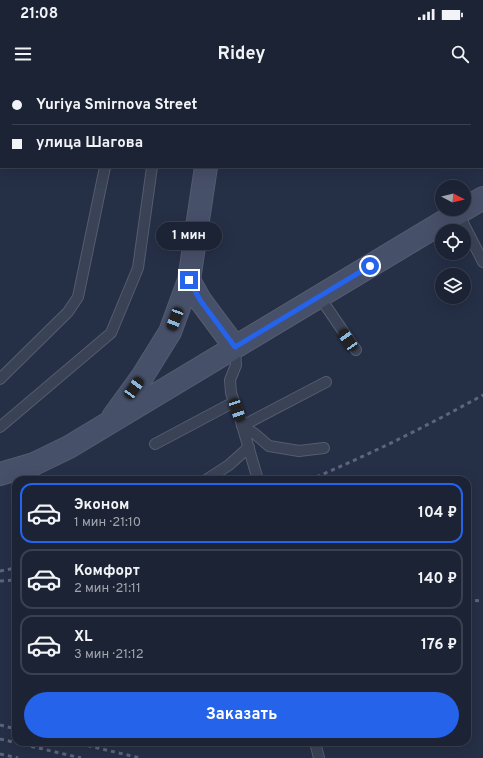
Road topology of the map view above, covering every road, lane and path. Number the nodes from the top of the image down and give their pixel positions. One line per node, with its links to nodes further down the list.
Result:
1 (105, 168): 13 (lane)
2 (152, 168): 18 (lane)
3 (206, 168): 9 (main road)
4 (483, 198): 5 (main road)
5 (471, 205)
6 (453, 216): 10 (main road)
7 (460, 216): 8 (lane)
8 (483, 262)
9 (189, 280): 11 (main road); 16 (main road)
10 (319, 296): 11 (main road); 12 (lane)
11 (235, 347): 15 (lane); 16 (main road)
12 (356, 350)
13 (0, 379)
14 (326, 382): 17 (lane)
15 (234, 402): 17 (lane); 19 (lane)
16 (108, 424): 22 (main road)
17 (242, 426): 20 (lane); 21 (lane)
18 (0, 427)
19 (155, 444)
20 (248, 447): 23 (lane); 24 (lane)
21 (324, 448)
22 (0, 474)
23 (212, 476)
24 (257, 476)
25 (316, 746): 26 (lane)
26 (319, 758)

